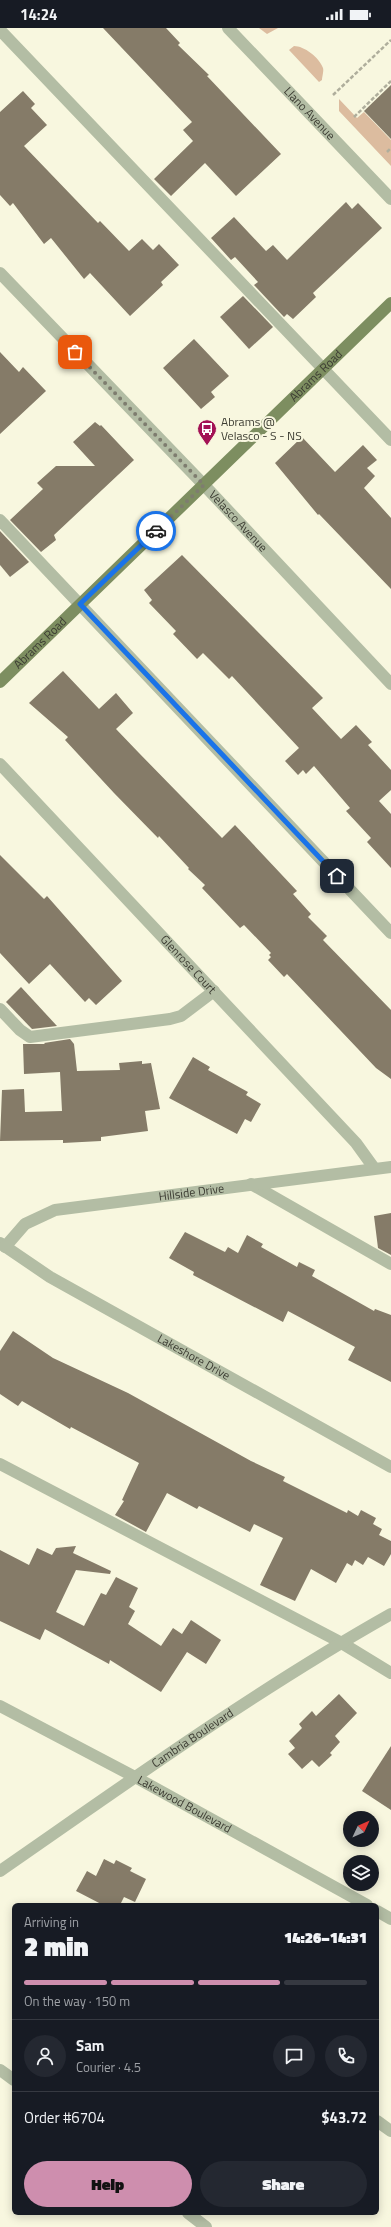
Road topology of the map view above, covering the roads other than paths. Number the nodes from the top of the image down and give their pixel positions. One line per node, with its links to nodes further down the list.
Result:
1 (228, 28): 3 (street, Llano Avenue)
2 (0, 30): 6 (street)
3 (391, 199)
4 (0, 273): 8 (street, Velasco Avenue)
5 (391, 303): 6 (main road, Abrams Road)
6 (323, 369): 7 (street); 8 (main road, Abrams Road)
7 (391, 440)
8 (204, 485): 10 (main road, Abrams Road); 12 (street, Velasco Avenue)
9 (0, 520): 10 (street)
10 (80, 604): 11 (main road, Abrams Road); 14 (street)
11 (0, 682)
12 (391, 684)
13 (0, 764): 15 (street, Glenrose Court)
14 (391, 933)
15 (214, 991): 16 (street); 18 (street, Glenrose Court)
16 (0, 1009)
17 (391, 1167): 18 (street, Hillside Drive)
18 (374, 1168): 19 (street, Hillside Drive)
19 (251, 1184): 20 (street, Hillside Drive); 21 (street)
20 (2, 1245): 23 (street, Lakeshore Drive)
21 (391, 1264)
22 (0, 1464): 25 (street)
23 (391, 1467)
24 (391, 1614): 25 (street, Cambria Boulevard)
25 (340, 1642): 26 (street); 28 (street, Cambria Boulevard)
26 (391, 1673)
27 (0, 1706): 28 (street, Lakewood Boulevard)
28 (135, 1777): 29 (street, Cambria Boulevard); 30 (street, Lakewood Boulevard)
29 (0, 1871)
30 (363, 1903)
31 (379, 1912): 32 (street)
32 (391, 1919)
33 (0, 2070): 34 (street)
34 (12, 2079)
35 (379, 2123): 36 (street)
36 (391, 2131)
37 (191, 2215): 38 (street)
38 (206, 2227)

